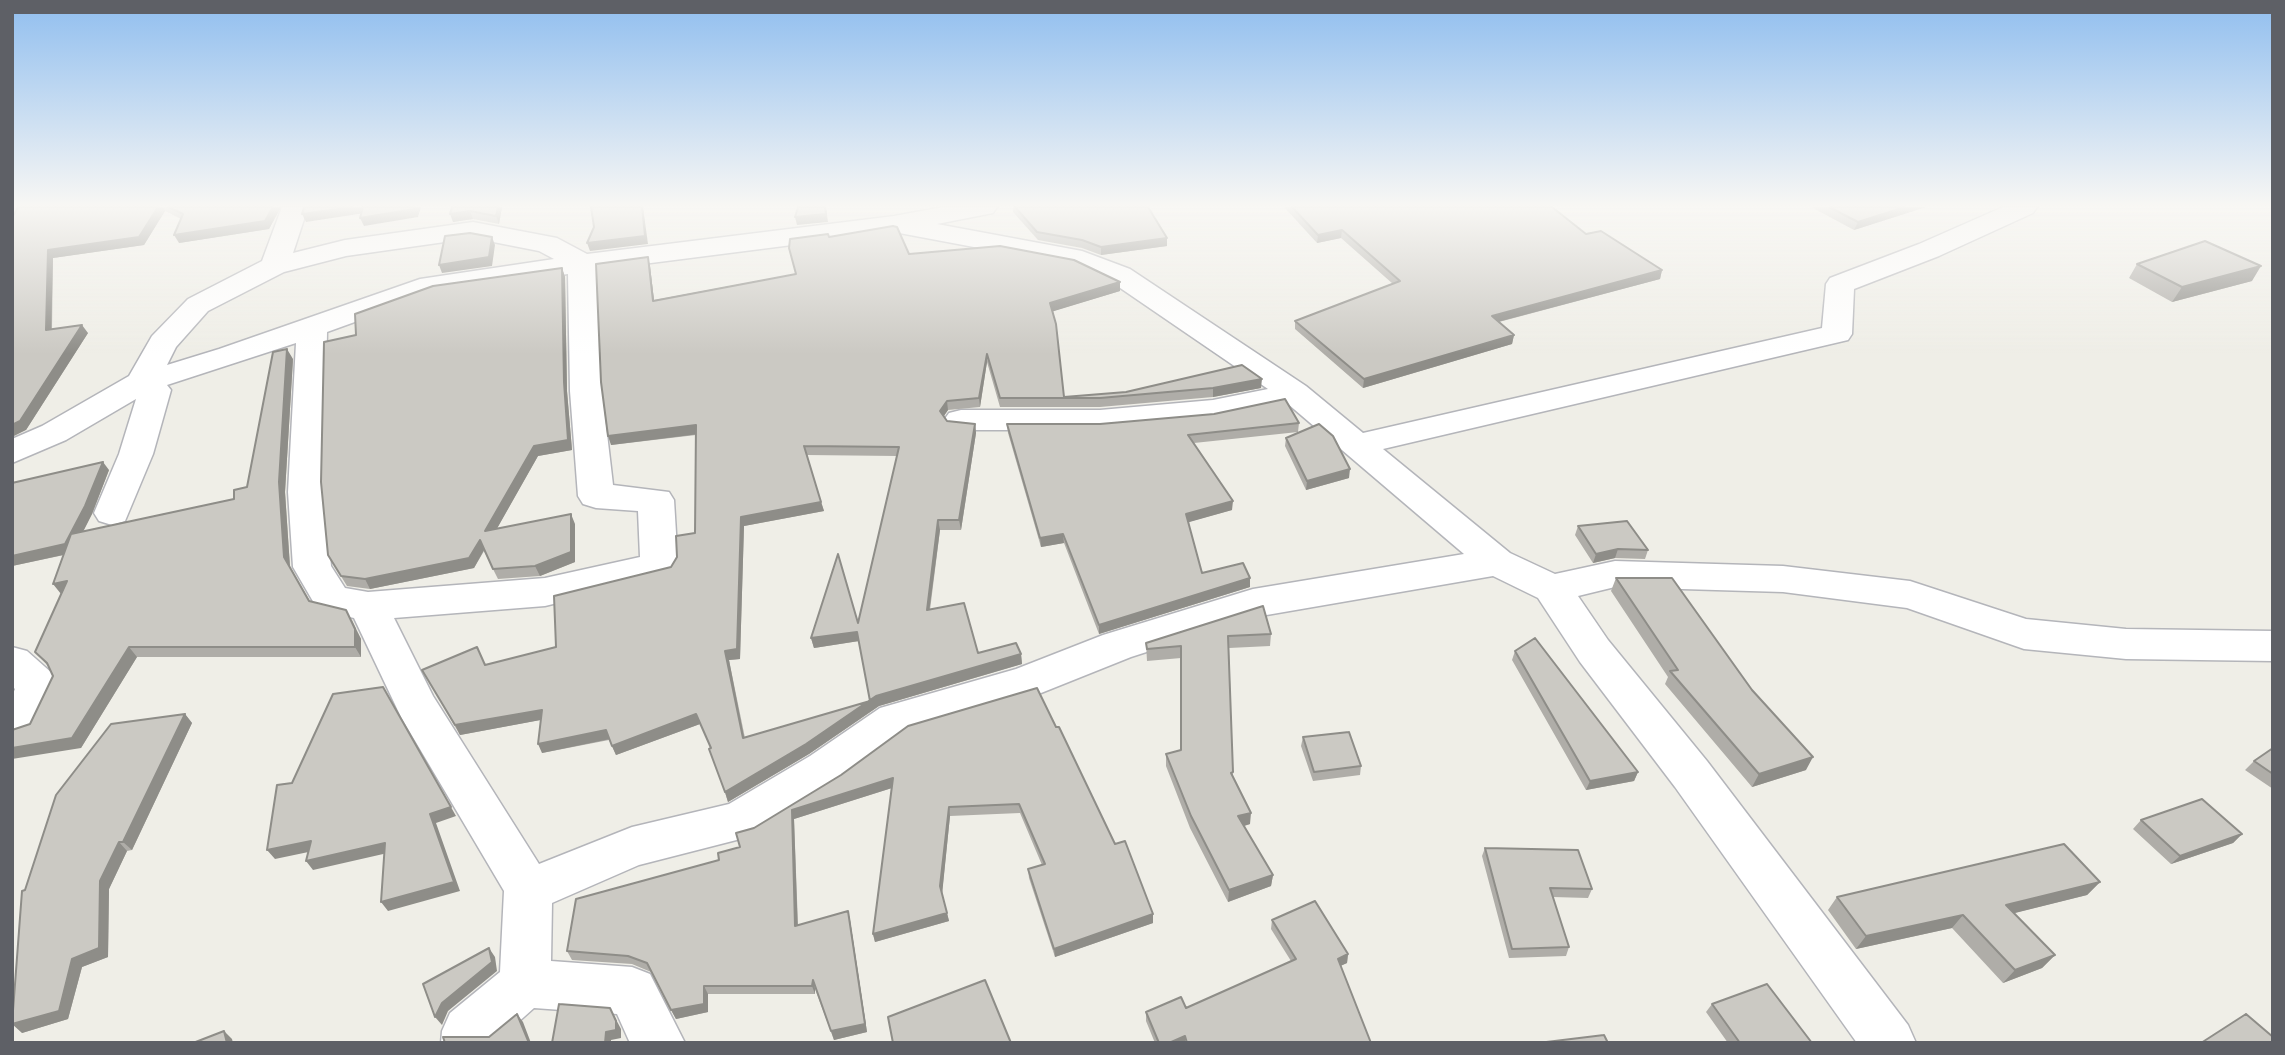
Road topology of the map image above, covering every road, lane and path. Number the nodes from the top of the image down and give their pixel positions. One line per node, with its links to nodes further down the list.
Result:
1 (277, 256): 8 (street)
2 (313, 256): 8 (street)
3 (570, 256): 7 (street)
4 (636, 256): 7 (street)
5 (1067, 256): 11 (street)
6 (1913, 256): 13 (street)
7 (582, 263): 9 (street); 18 (street)
8 (274, 266): 10 (street)
9 (312, 326): 10 (street); 18 (street)
10 (142, 382): 14 (street); 15 (street)
11 (1295, 393): 12 (street); 13 (street)
12 (961, 420)
13 (1355, 445): 16 (street)
14 (12, 452)
15 (112, 513)
16 (1497, 562): 17 (street); 22 (street)
17 (1552, 588): 19 (street); 26 (street)
18 (368, 606): 22 (street)
19 (2273, 646)
20 (12, 662): 21 (street)
21 (12, 726)
22 (528, 891): 23 (street)
23 (525, 983): 24 (street); 25 (street)
24 (468, 1043)
25 (657, 1043)
26 (1889, 1043)

